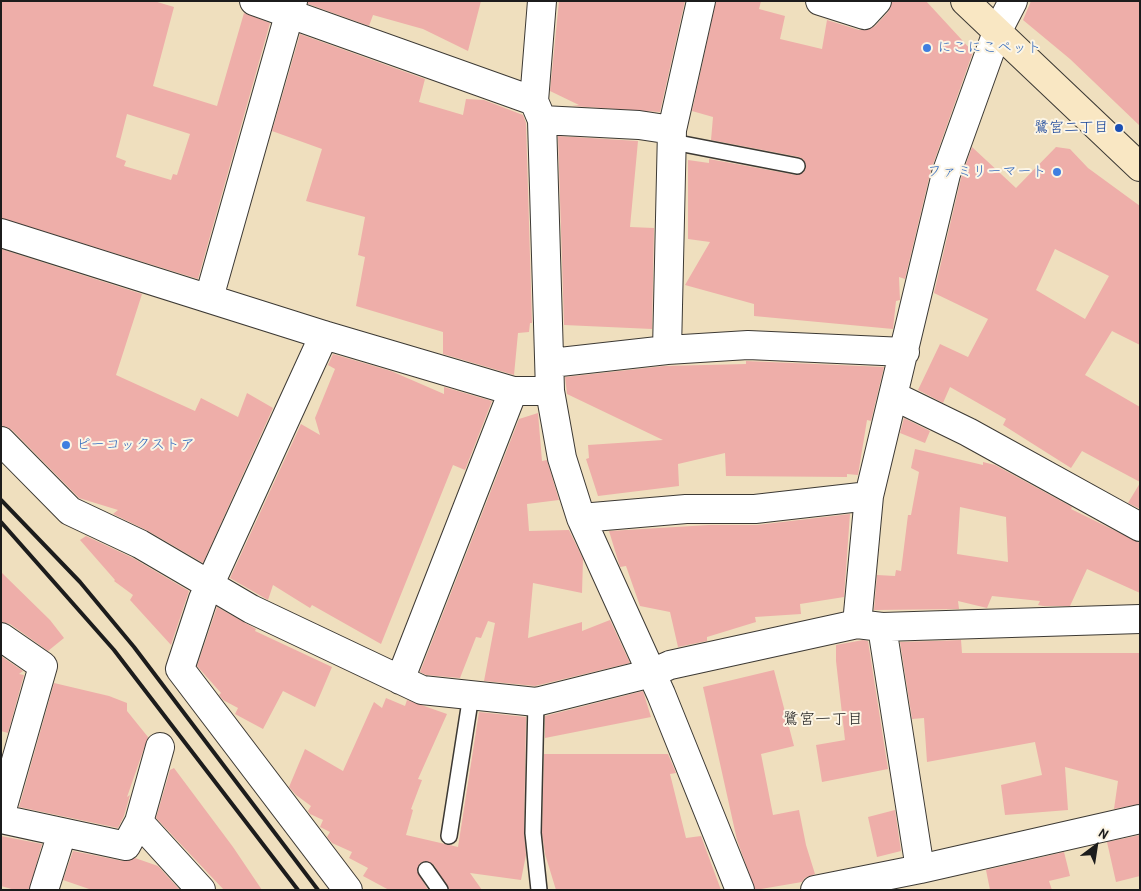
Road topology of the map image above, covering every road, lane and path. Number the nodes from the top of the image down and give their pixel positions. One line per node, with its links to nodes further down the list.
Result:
1 (254, 1): 8 (street)
2 (542, 1): 10 (street)
3 (701, 1): 11 (street)
4 (820, 1): 5 (street)
5 (877, 1)
6 (965, 1): 9 (main road)
7 (1013, 1): 9 (street)
8 (291, 8): 10 (street); 15 (street)
9 (997, 32): 12 (main road); 18 (street)
10 (538, 111): 11 (street); 19 (street)
11 (672, 136): 13 (lane); 17 (street)
12 (1139, 164)
13 (797, 166)
14 (1, 234): 15 (street)
15 (209, 298): 16 (street)
16 (324, 335): 20 (street); 27 (street)
17 (667, 350): 18 (street); 19 (street)
18 (905, 352): 22 (street)
19 (550, 363): 21 (street)
20 (512, 390): 21 (street); 32 (street)
21 (550, 391): 25 (street)
22 (894, 396): 24 (street); 26 (street)
23 (1, 441): 27 (street)
24 (869, 496): 25 (street); 29 (street)
25 (580, 518): 31 (street)
26 (1140, 527)
27 (209, 586): 32 (street); 46 (street)
28 (1140, 619): 29 (street)
29 (870, 625): 31 (street); 42 (street)
30 (1, 637): 36 (street)
31 (652, 673): 34 (street); 49 (street)
32 (400, 680): 33 (street)
33 (471, 695): 34 (street); 41 (lane)
34 (536, 702): 48 (lane)
35 (160, 747): 39 (street)
36 (1, 813)
37 (1, 819): 40 (street)
38 (1140, 819): 42 (street)
39 (139, 822): 40 (street); 45 (street)
40 (62, 833): 44 (street)
41 (449, 836)
42 (920, 869): 50 (street)
43 (426, 870): 47 (lane)
44 (44, 890)
45 (201, 890)
46 (348, 890)
47 (440, 890)
48 (539, 890)
49 (740, 890)
50 (815, 890)

